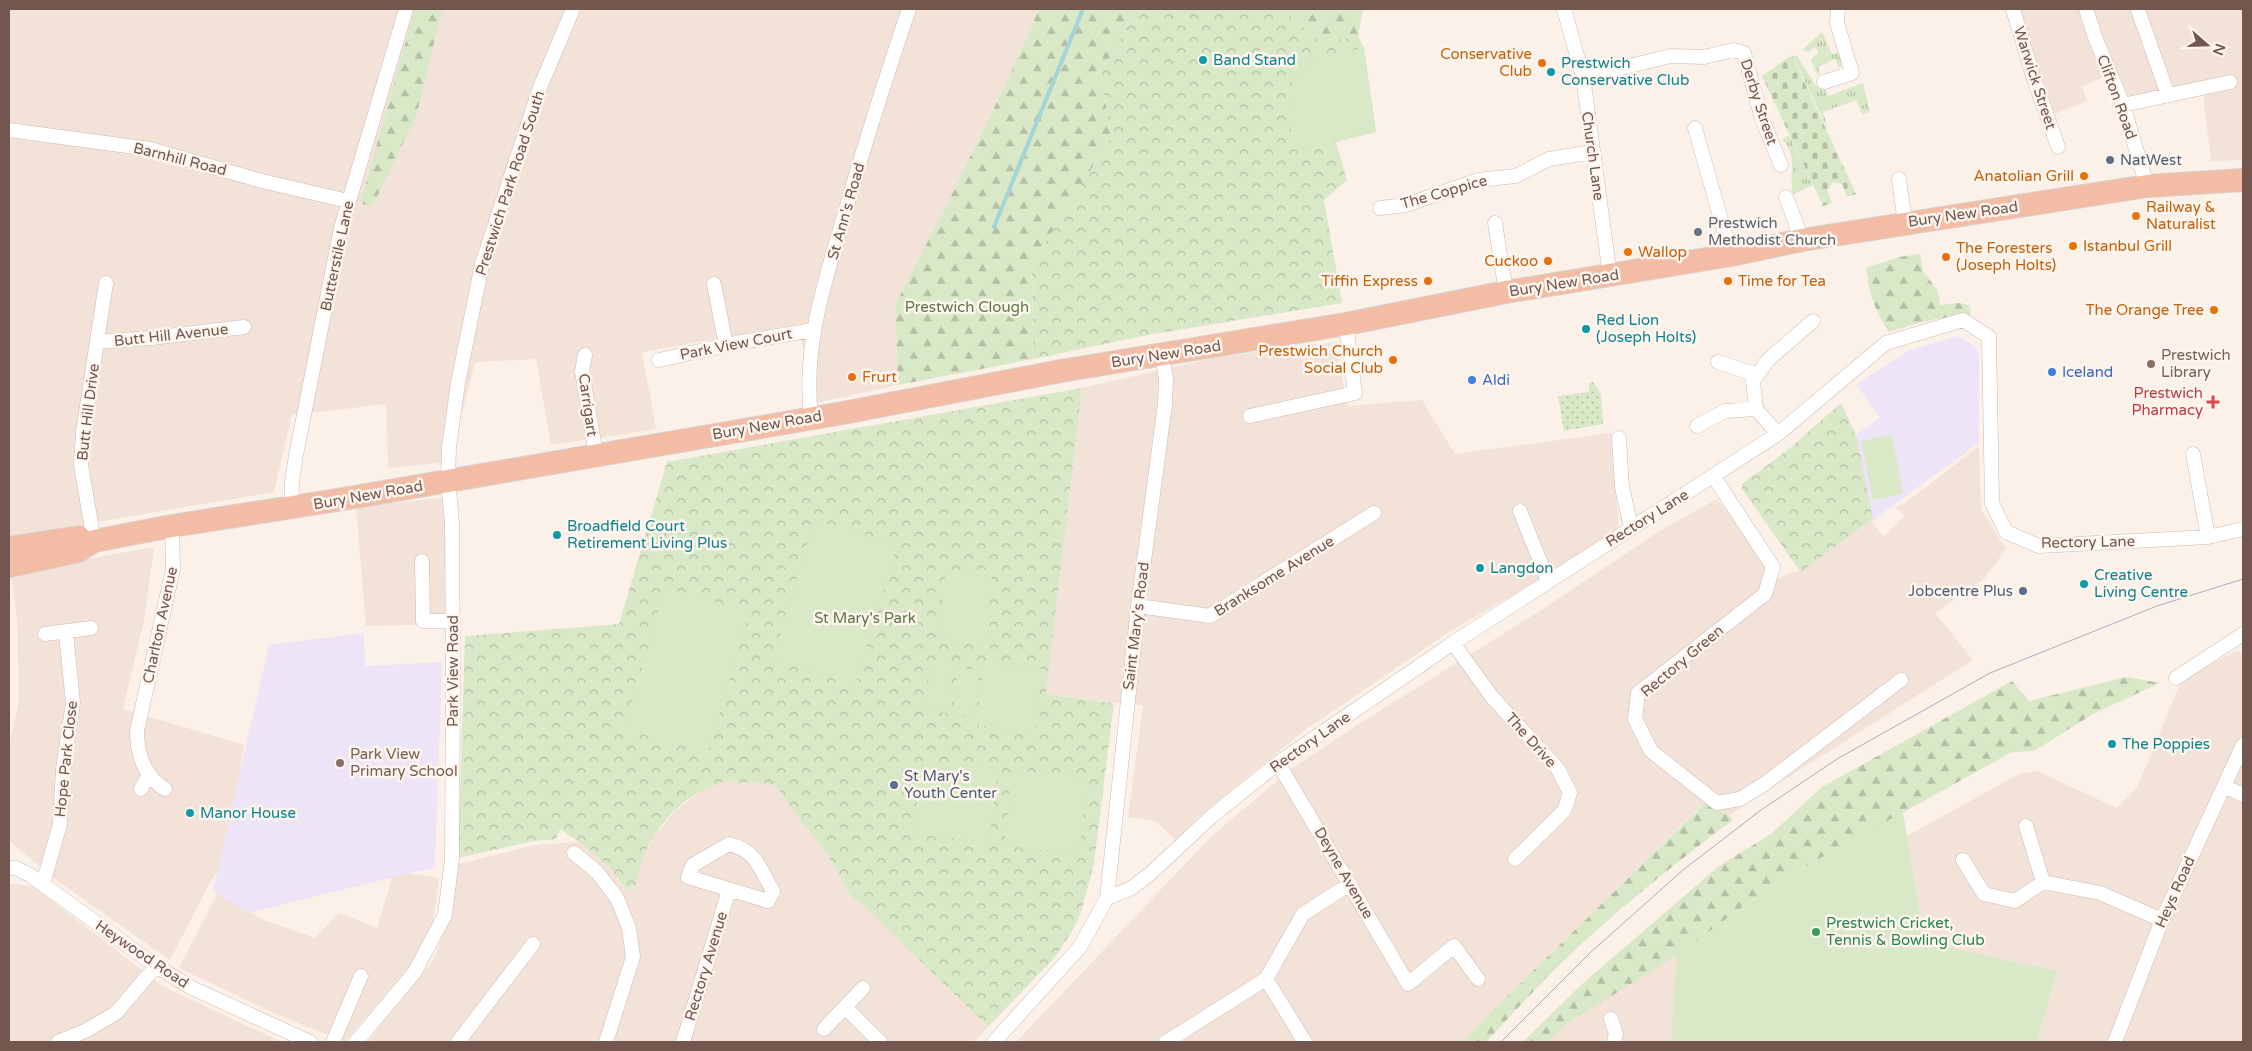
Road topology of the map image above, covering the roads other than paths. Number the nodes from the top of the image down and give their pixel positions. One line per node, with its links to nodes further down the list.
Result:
1 (406, 9): 23 (street, Butterstile Lane)
2 (573, 9): 53 (street, Prestwich Park Road South)
3 (909, 9): 36 (street, St Ann's Road)
4 (1564, 9): 9 (street, Church Lane)
5 (1838, 9): 10 (street)
6 (2013, 9): 16 (street, Warwick Street)
7 (2086, 9): 13 (street, Clifton Road)
8 (2138, 10): 12 (street)
9 (1583, 77): 17 (street, Church Lane); 18 (street, Derby Street)
10 (1824, 82)
11 (2230, 82): 12 (street)
12 (2168, 95): 13 (street)
13 (2123, 105): 21 (street, Clifton Road)
14 (1695, 128): 28 (street)
15 (9, 130): 23 (street, Barnhill Road)
16 (2058, 147)
17 (1593, 152): 24 (street, The Coppice); 29 (street, Church Lane)
18 (1781, 166)
19 (1899, 179): 26 (street)
20 (2243, 180): 21 (highway, Bury New Road)
21 (2147, 186): 26 (highway, Bury New Road)
22 (1786, 197): 27 (street)
23 (348, 201): 54 (street, Butterstile Lane)
24 (1380, 208)
25 (1495, 223): 32 (street)
26 (1905, 223): 27 (highway, Bury New Road)
27 (1802, 240): 28 (highway, Bury New Road)
28 (1731, 255): 29 (highway, Bury New Road)
29 (1610, 276): 32 (highway, Bury New Road)
30 (106, 283): 37 (street, Butt Hill Drive)
31 (714, 284): 38 (street)
32 (1506, 292): 34 (highway, Bury New Road)
33 (1813, 322): 43 (street)
34 (1346, 324): 40 (highway, Bury New Road); 45 (street)
35 (244, 327): 37 (street, Butt Hill Avenue)
36 (813, 330): 38 (street, Park View Court); 46 (street, St Ann's Road)
37 (97, 342): 61 (street, Butt Hill Drive)
38 (726, 345): 41 (street, Park View Court)
39 (585, 355): 51 (street, Carrigart)
40 (1162, 355): 46 (highway, Bury New Road); 66 (street, Saint Mary's Road)
41 (659, 360)
42 (1718, 362): 43 (street)
43 (1758, 375): 44 (street)
44 (1756, 409): 47 (street); 48 (street)
45 (1250, 416)
46 (811, 417): 51 (highway, Bury New Road)
47 (1697, 426)
48 (1778, 434): 52 (street, Rectory Lane); 60 (street, Rectory Lane)
49 (1619, 438): 58 (street)
50 (2193, 454): 60 (street)
51 (596, 455): 53 (highway, Bury New Road)
52 (1714, 477): 58 (street, Rectory Lane); 74 (street, Rectory Green)
53 (448, 480): 54 (highway, Bury New Road); 67 (street, Park View Road)
54 (291, 508): 57 (highway, Bury New Road)
55 (1520, 511): 65 (street)
56 (1374, 513): 66 (street, Branksome Avenue)
57 (172, 526): 61 (highway, Bury New Road); 77 (street, Charlton Avenue)
58 (1631, 528): 65 (street, Rectory Lane)
59 (2243, 529): 60 (street, Rectory Lane)
60 (2208, 537)
61 (92, 542): 62 (highway, Bury New Road); 64 (highway, Bury New Road)
62 (9, 548)
63 (422, 561): 67 (street)
64 (9, 566)
65 (1548, 581): 72 (street, Rectory Lane)
66 (1138, 606): 91 (street, Saint Mary's Road)
67 (453, 621): 106 (street, Park View Road)
68 (92, 628): 69 (street)
69 (66, 633): 70 (street); 88 (street, Hope Park Close)
70 (45, 634)
71 (2243, 634): 73 (street)
72 (1453, 642): 76 (street, Rectory Lane); 84 (street, The Drive)
73 (2176, 678)
74 (1901, 680)
75 (2243, 745): 78 (street, Heys Road)
76 (1278, 763): 89 (street, Deyne Avenue); 91 (street, Rectory Lane)
77 (148, 774): 79 (street); 80 (street, Charlton Avenue)
78 (2224, 786): 81 (street); 92 (street, Heys Road)
79 (141, 789)
80 (165, 789)
81 (2243, 795)
82 (2026, 826): 87 (street)
83 (574, 853): 108 (street)
84 (1515, 860)
85 (1963, 860): 87 (street)
86 (9, 868): 88 (street, Heywood Road)
87 (2043, 882): 92 (street)
88 (43, 884): 94 (street, Heywood Road)
89 (1350, 884): 96 (street); 97 (street, Deyne Avenue)
90 (729, 890): 90 (street); 109 (street, Rectory Avenue)
91 (1107, 898): 111 (street)
92 (2162, 920): 114 (street, Heys Road)
93 (534, 944): 107 (street)
94 (156, 966): 103 (street); 104 (street, Heywood Road)
95 (361, 976): 105 (street)
96 (1266, 979): 102 (street); 112 (street)
97 (1478, 979)
98 (863, 988): 99 (street)
99 (845, 1007): 101 (street); 110 (street)
100 (1611, 1019): 113 (street)
101 (824, 1029)
102 (1170, 1041)
103 (58, 1042)
104 (310, 1042)
105 (333, 1042)
106 (356, 1042)
107 (458, 1042)
108 (606, 1042)
109 (683, 1042)
110 (880, 1042)
111 (994, 1042)
112 (1305, 1042)
113 (1614, 1042)
114 (2115, 1042)

